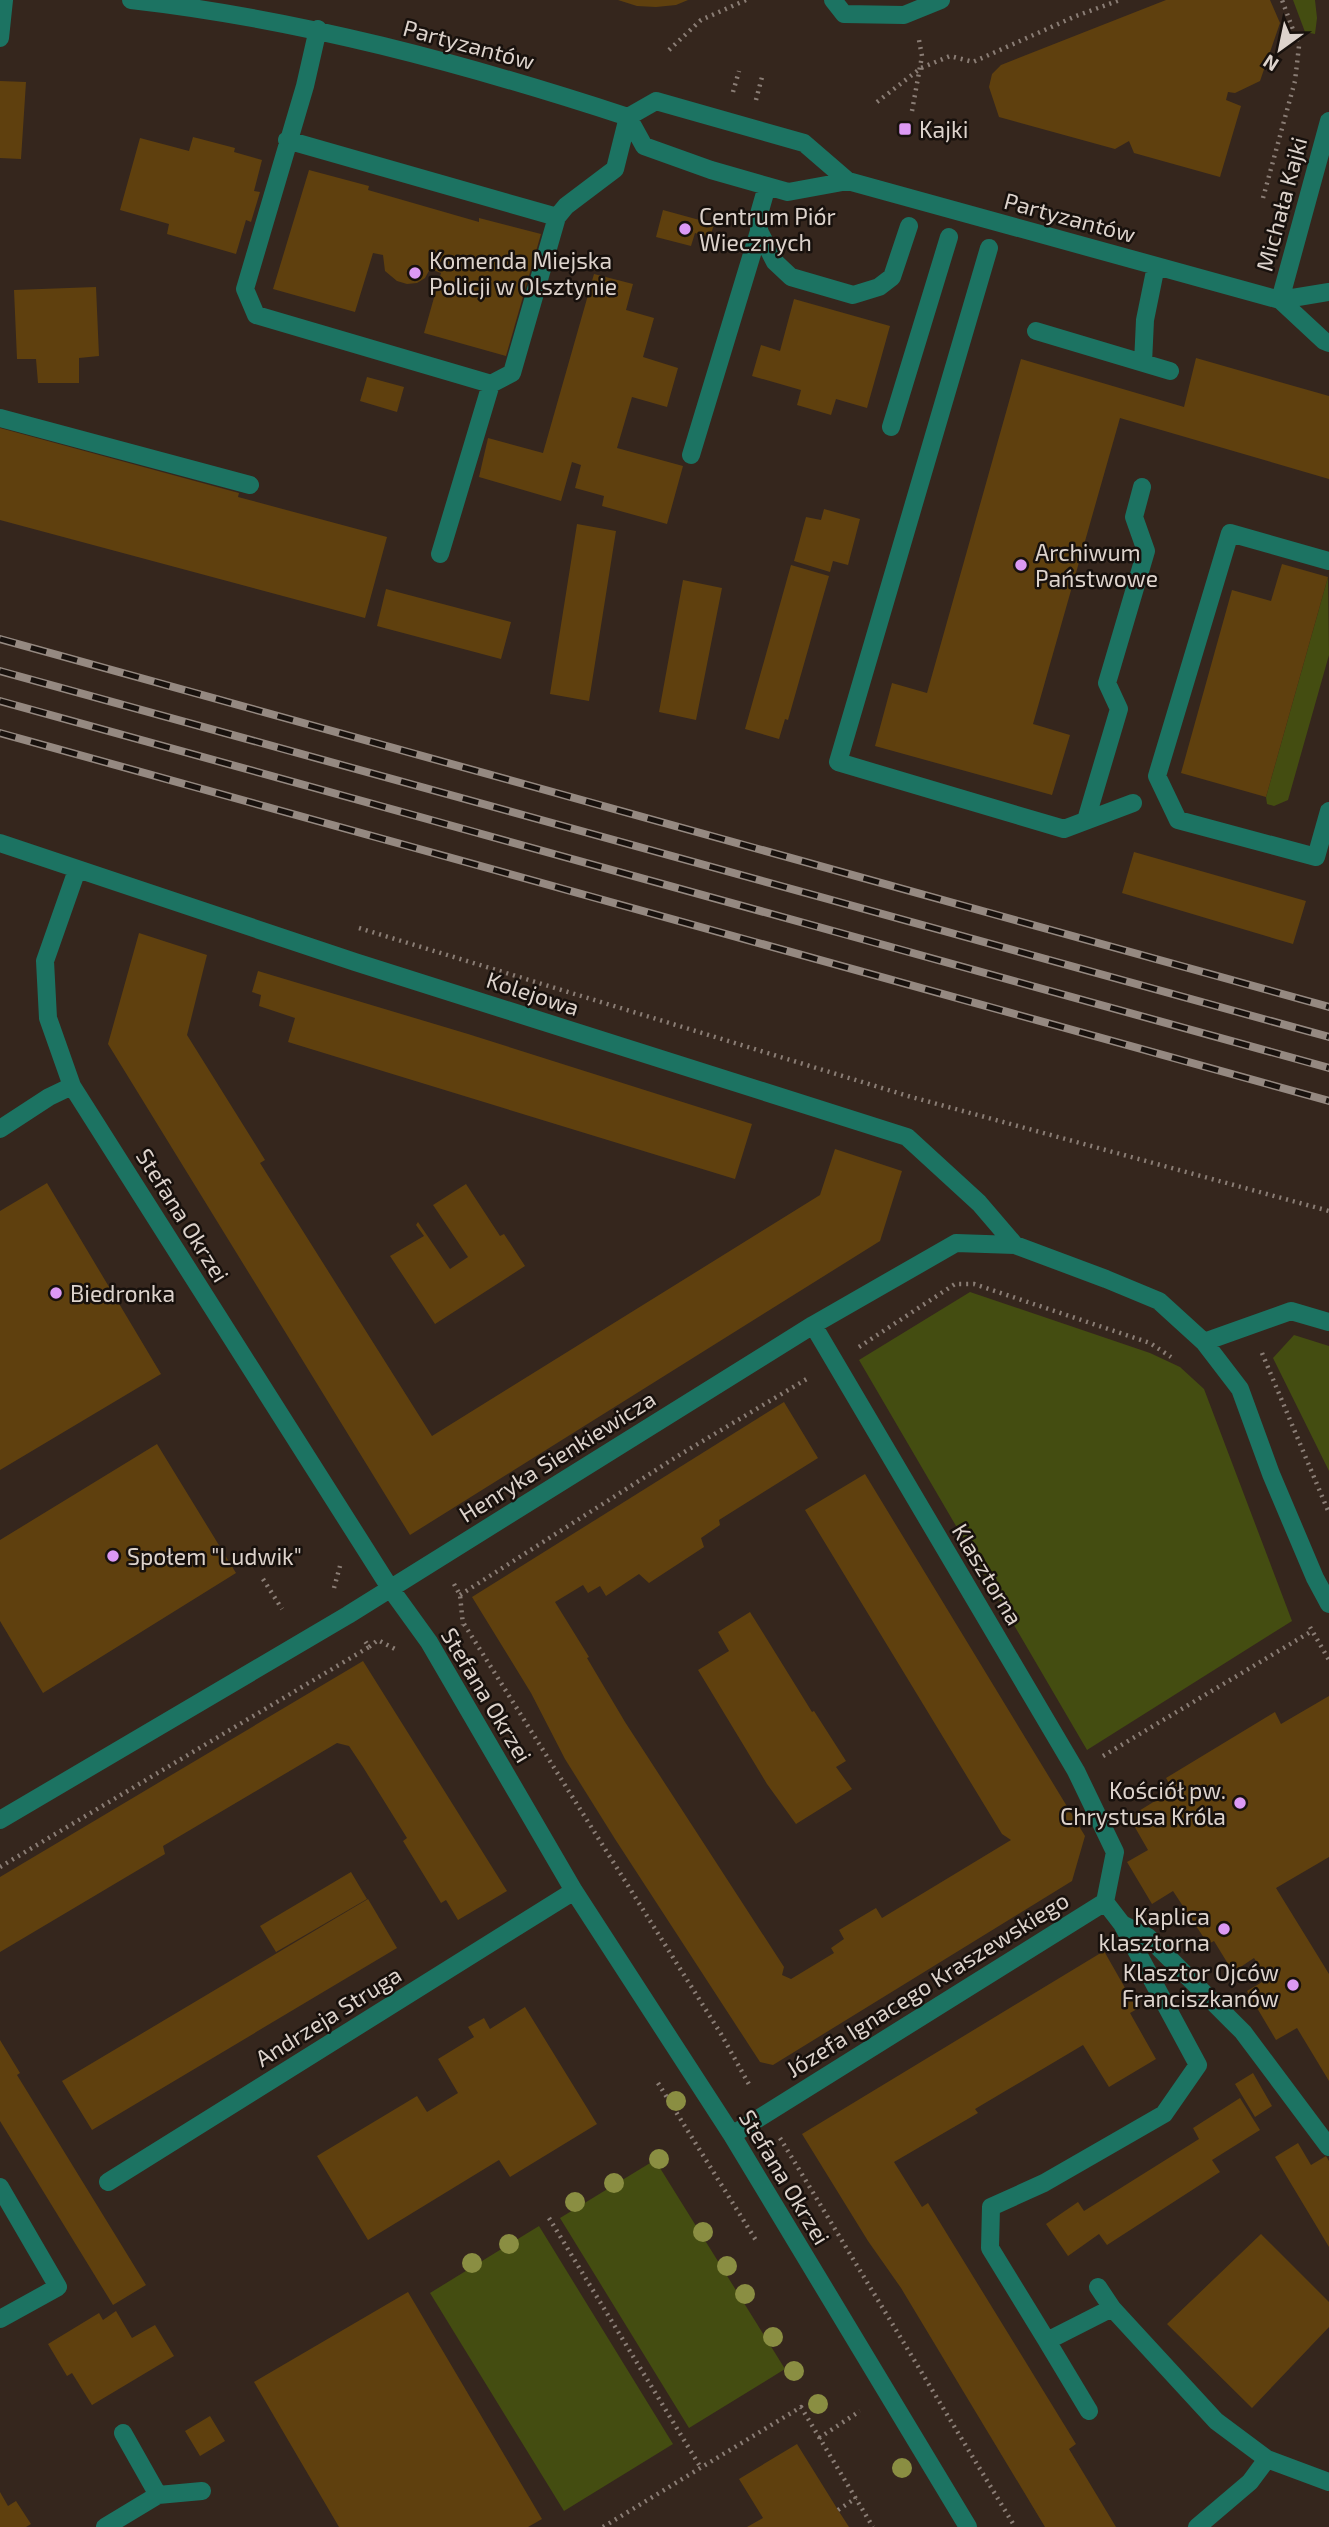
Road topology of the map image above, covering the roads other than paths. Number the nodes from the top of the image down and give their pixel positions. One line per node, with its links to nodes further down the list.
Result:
1 (4, 0): 6 (street)
2 (131, 0): 5 (street, Partyzantów)
3 (833, 0): 4 (street)
4 (941, 0)
5 (318, 29): 7 (street, Partyzantów); 9 (street)
6 (0, 38)
7 (628, 117): 10 (street, Partyzantów); 11 (street, Partyzantów); 12 (street)
8 (1329, 121): 19 (street, Michała Kajki)
9 (287, 140): 12 (street); 24 (street)
10 (848, 181): 11 (street, Partyzantów); 17 (street, Partyzantów)
11 (767, 186): 14 (street)
12 (557, 218): 24 (street)
13 (909, 226): 14 (street)
14 (759, 231): 27 (street)
15 (949, 237): 26 (street)
16 (989, 248): 34 (street)
17 (1156, 266): 19 (street, Partyzantów); 22 (street)
18 (1329, 292): 19 (street, Partyzantów)
19 (1280, 300): 21 (street, Partyzantów)
20 (1036, 331): 22 (street)
21 (1329, 343)
22 (1143, 363): 23 (street)
23 (1170, 371)
24 (491, 384): 30 (street)
25 (0, 418): 28 (street)
26 (891, 426)
27 (691, 454)
28 (250, 485)
29 (1142, 486): 34 (street)
30 (440, 554)
31 (1329, 561): 33 (street)
32 (1133, 803): 34 (street)
33 (1329, 811)
34 (1086, 820)
35 (0, 843): 36 (street, Kolejowa)
36 (77, 870): 37 (street, Stefana Okrzei); 39 (street, Kolejowa)
37 (72, 1086): 38 (street); 43 (street, Stefana Okrzei)
38 (0, 1129)
39 (1015, 1245): 41 (street, Henryka Sienkiewicza); 42 (street, Henryka Sienkiewicza)
40 (1329, 1322): 42 (street)
41 (813, 1325): 43 (street, Henryka Sienkiewicza); 46 (street, Klasztorna)
42 (1204, 1342): 44 (street)
43 (390, 1588): 45 (street, Henryka Sienkiewicza); 47 (street, Stefana Okrzei)
44 (1329, 1604)
45 (0, 1820)
46 (1115, 1852): 48 (street, Józefa Ignacego Kraszewskiego)
47 (574, 1891): 50 (street, Stefana Okrzei); 52 (street, Andrzeja Struga)
48 (1105, 1902): 49 (street); 50 (street, Józefa Ignacego Kraszewskiego)
49 (1122, 1924): 51 (street); 57 (street)
50 (732, 2135): 65 (street, Stefana Okrzei)
51 (1329, 2147)
52 (108, 2182)
53 (0, 2187): 56 (street)
54 (1098, 2287): 55 (street)
55 (1112, 2308): 57 (street); 60 (street)
56 (0, 2319)
57 (1047, 2340): 58 (street)
58 (1089, 2411)
59 (123, 2433): 63 (street)
60 (1267, 2459): 61 (street); 66 (street)
61 (1329, 2482)
62 (202, 2491): 63 (street)
63 (158, 2495): 64 (street)
64 (105, 2527)
65 (968, 2527)
66 (1197, 2527)

